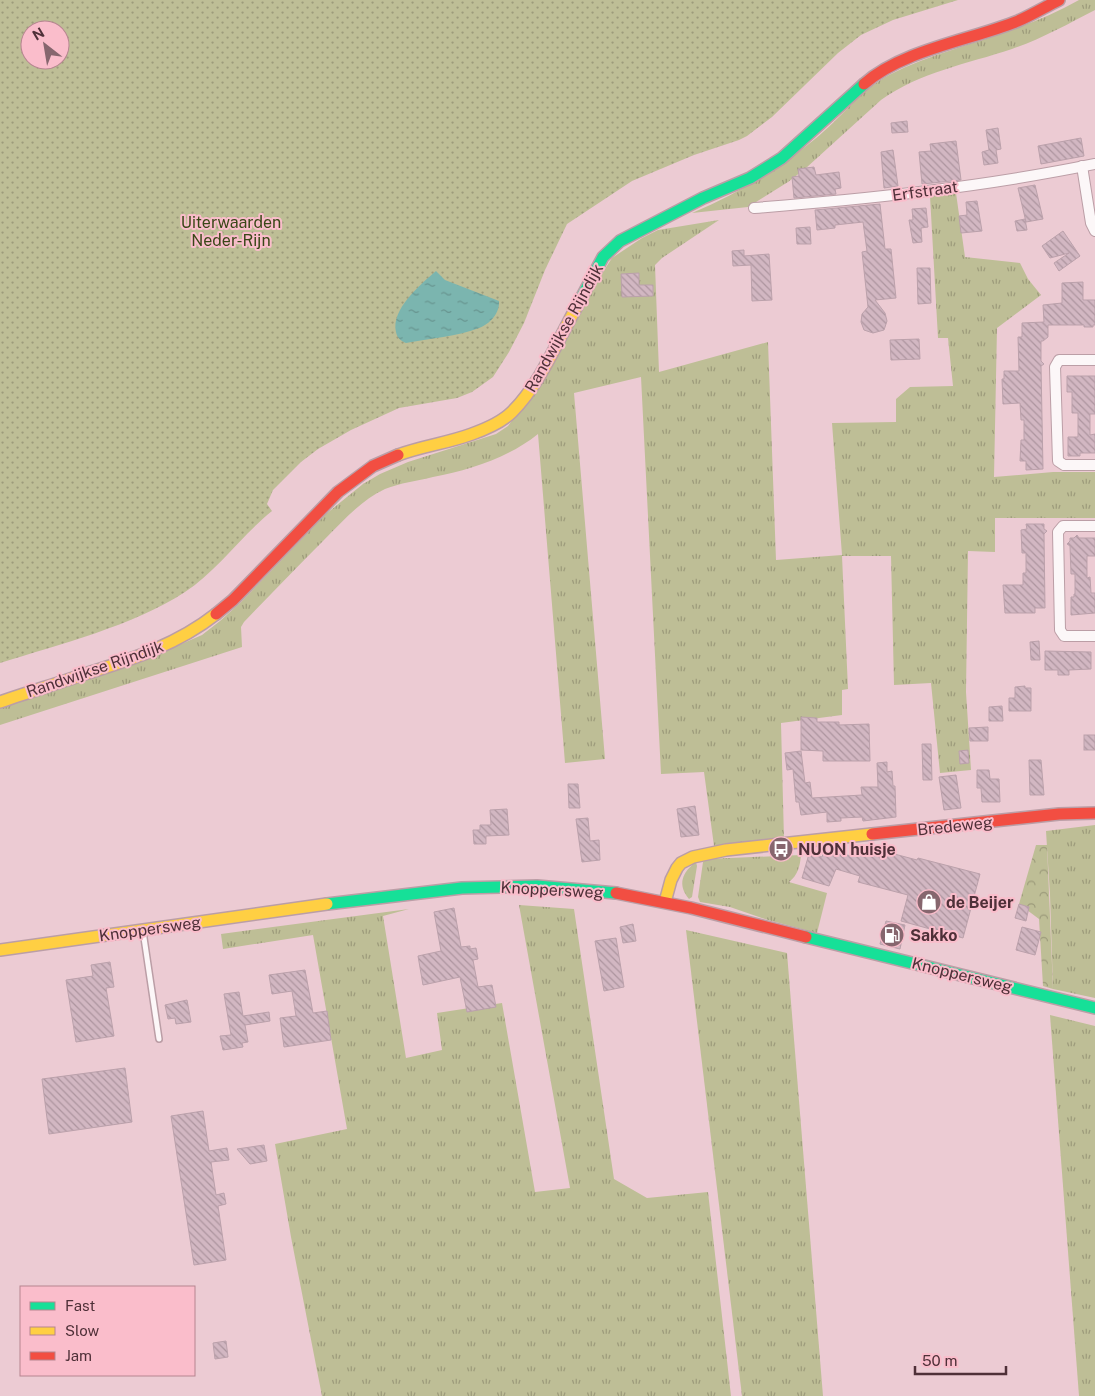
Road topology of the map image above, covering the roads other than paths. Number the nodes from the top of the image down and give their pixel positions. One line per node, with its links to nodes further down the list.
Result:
1 (1059, 0): 10 (street, Randwijkse Rijndijk)
2 (1095, 164): 3 (street, Erfstraat)
3 (1082, 166): 4 (street, Erfstraat); 5 (street)
4 (754, 208)
5 (1095, 231)
6 (1095, 360): 7 (street)
7 (1095, 465)
8 (1095, 526): 9 (street)
9 (1095, 636)
10 (0, 702)
11 (1095, 813): 12 (street, Bredeweg)
12 (664, 902): 13 (street, Knoppersweg); 15 (street, Knoppersweg)
13 (143, 930): 14 (street, Knoppersweg); 16 (lane)
14 (0, 950)
15 (1095, 1008)
16 (159, 1039)

